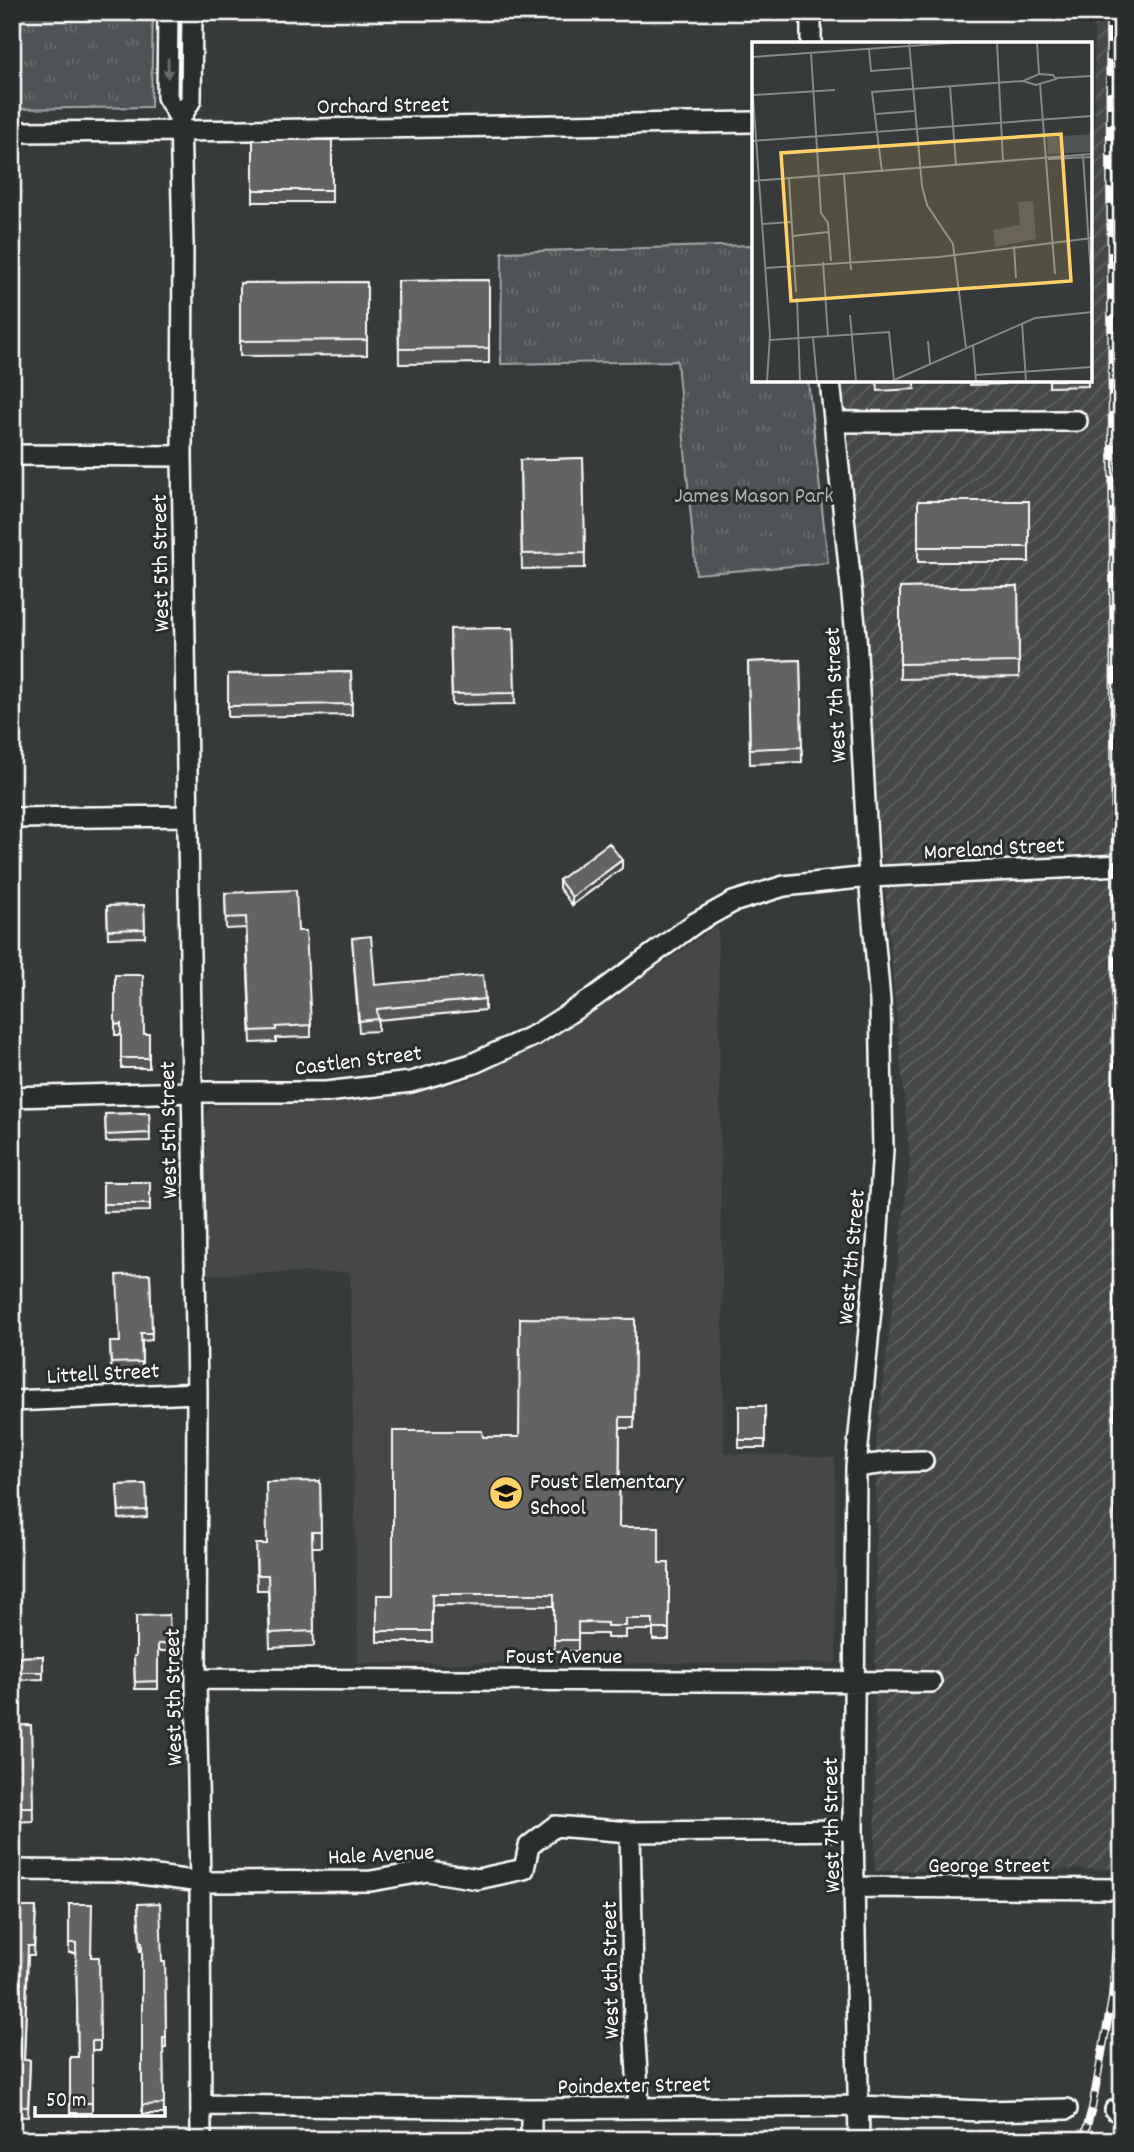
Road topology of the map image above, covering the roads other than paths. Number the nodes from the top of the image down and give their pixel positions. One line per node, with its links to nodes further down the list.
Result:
1 (168, 12): 6 (street, West 5th Street, one-way to 6)
2 (192, 12): 6 (street, West 5th Street)
3 (811, 12): 4 (street)
4 (811, 42)
5 (752, 122): 6 (street, Orchard Street)
6 (181, 125): 7 (street, Orchard Street); 12 (street, West 5th Street)
7 (12, 132)
8 (830, 382): 10 (street, West 7th Street)
9 (1077, 421): 10 (street)
10 (834, 422): 16 (street, West 7th Street)
11 (12, 455): 12 (street)
12 (181, 456): 13 (street, West 5th Street)
13 (187, 816): 14 (street); 17 (street, West 5th Street)
14 (12, 818)
15 (1122, 865): 16 (street, Moreland Street)
16 (869, 877): 17 (street, Castlen Street); 22 (street, West 7th Street)
17 (191, 1092): 18 (street, Castlen Street); 19 (street, West 5th Street)
18 (12, 1097)
19 (197, 1392): 20 (street, Littell Street); 23 (street, West 5th Street)
20 (12, 1401)
21 (923, 1461): 22 (street)
22 (856, 1467): 24 (street, West 7th Street)
23 (196, 1679): 24 (street, Foust Avenue); 29 (street, West 5th Street)
24 (854, 1680): 25 (street, Foust Avenue); 26 (street, West 7th Street)
25 (931, 1682)
26 (853, 1830): 27 (street, Hale Avenue); 30 (street, West 7th Street)
27 (630, 1832): 29 (street, Hale Avenue); 34 (street, West 6th Street)
28 (12, 1870): 29 (street, Hale Avenue)
29 (200, 1882): 32 (street, West 5th Street)
30 (855, 1887): 31 (street, George Street); 33 (street, West 7th Street)
31 (1122, 1889)
32 (201, 2105): 35 (street, Poindexter Street); 37 (street, West 5th Street)
33 (858, 2106): 34 (street, Poindexter Street); 36 (street, Poindexter Street); 39 (street, West 7th Street)
34 (639, 2108): 35 (street, Poindexter Street)
35 (531, 2109): 38 (street)
36 (1067, 2109)
37 (201, 2140)
38 (531, 2140)
39 (859, 2140)

